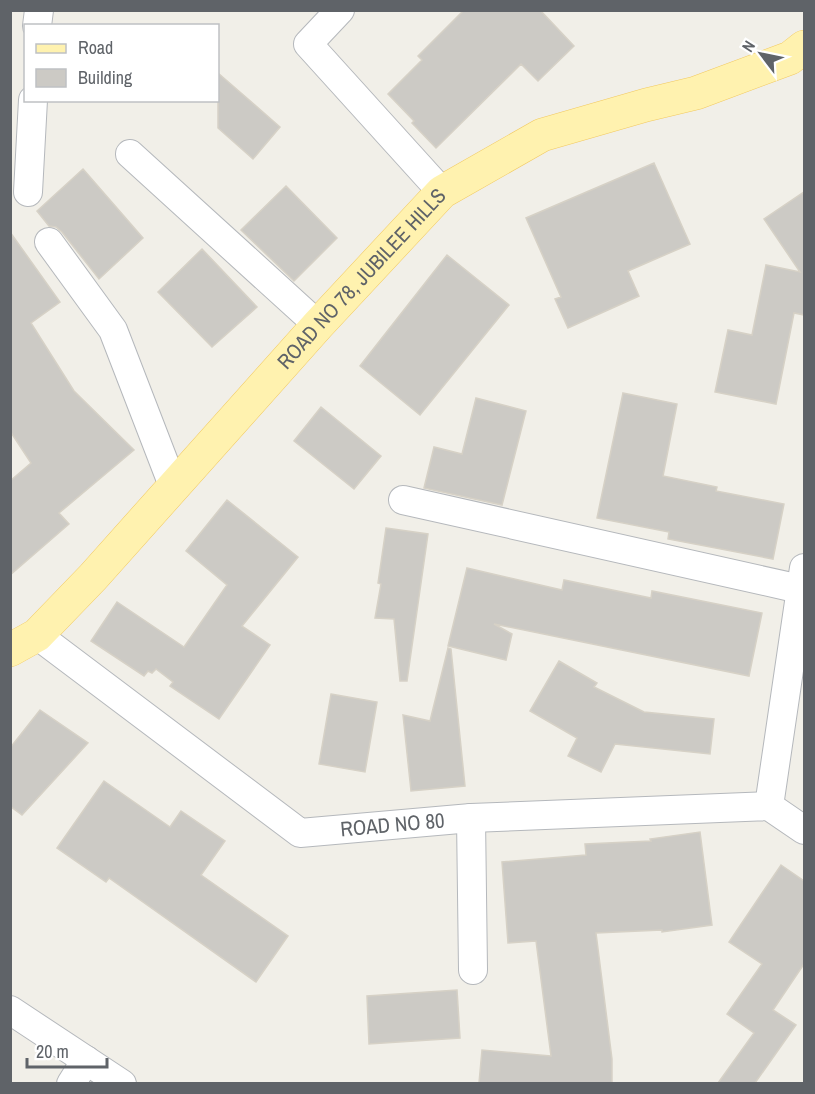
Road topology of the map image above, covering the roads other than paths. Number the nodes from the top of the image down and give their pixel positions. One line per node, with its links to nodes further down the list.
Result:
1 (340, 10): 6 (street)
2 (804, 46): 6 (main road, ROAD NO 78, JUBILEE HILLS)
3 (33, 102): 5 (street)
4 (130, 154): 8 (street)
5 (28, 192)
6 (442, 192): 8 (main road, ROAD NO 78, JUBILEE HILLS)
7 (49, 242): 9 (street)
8 (318, 325): 9 (main road, ROAD NO 78, JUBILEE HILLS)
9 (174, 488): 12 (main road, ROAD NO 78, JUBILEE HILLS)
10 (403, 500): 11 (street)
11 (802, 578): 13 (street)
12 (24, 643): 14 (street, ROAD NO 80)
13 (769, 806): 14 (street, ROAD NO 80); 15 (street)
14 (471, 819): 16 (street)
15 (804, 830)
16 (473, 970)
17 (10, 1010): 18 (street)
18 (86, 1060): 19 (street); 20 (street)
19 (71, 1083)
20 (122, 1083)

